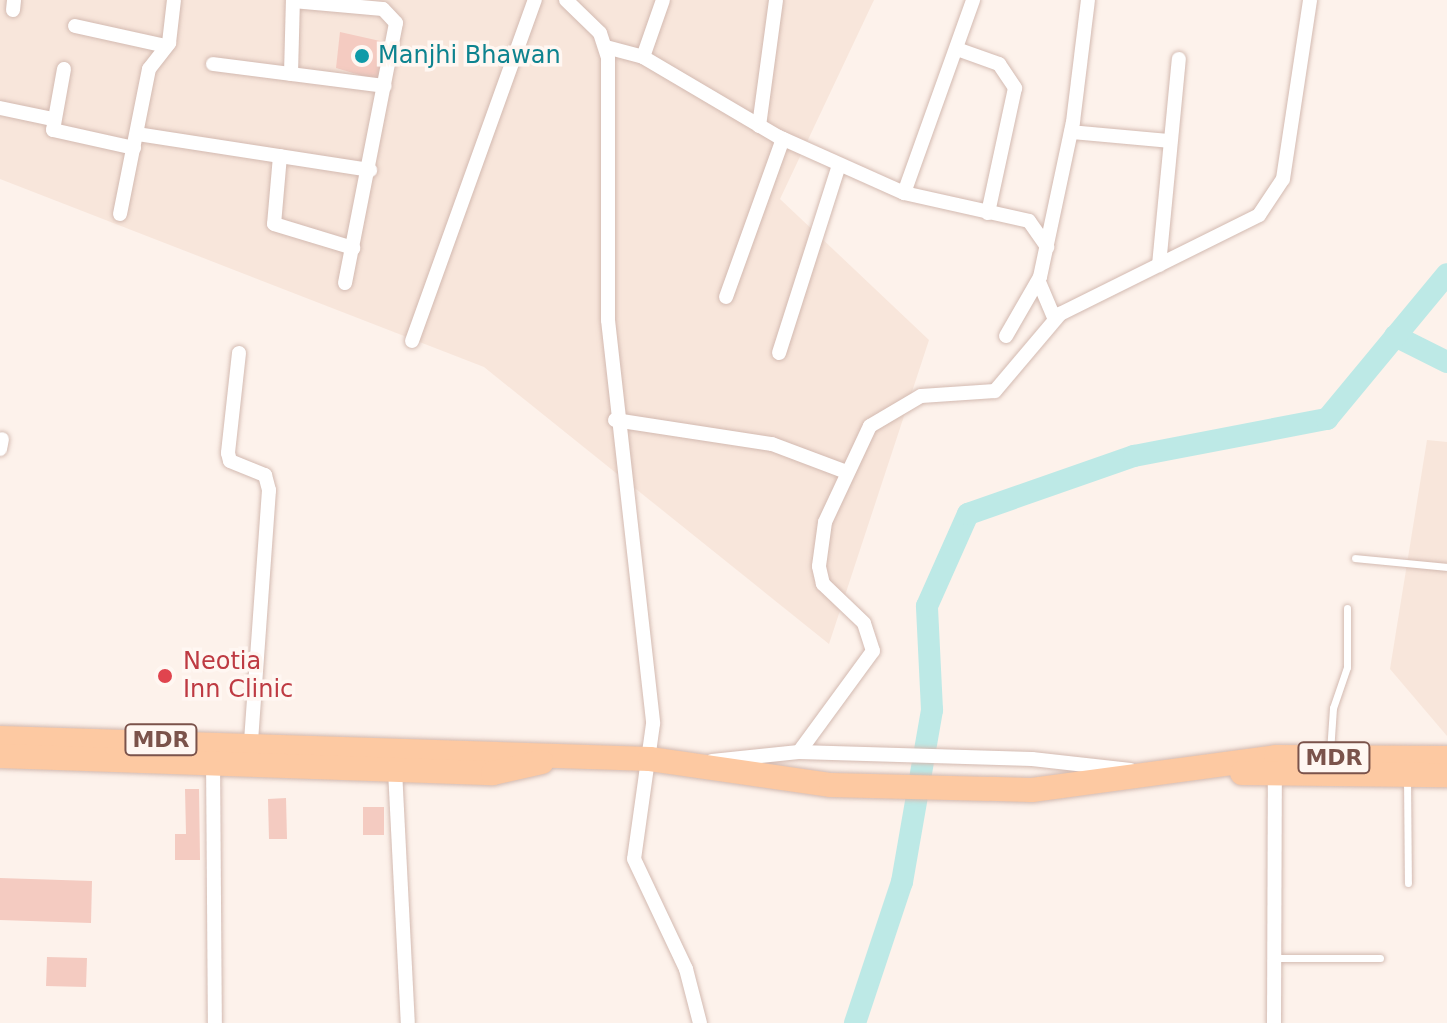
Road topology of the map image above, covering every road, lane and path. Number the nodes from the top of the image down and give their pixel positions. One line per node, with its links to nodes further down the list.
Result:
1 (174, 0): 12 (street)
2 (293, 0): 19 (street); 20 (street)
3 (535, 0): 42 (street)
4 (566, 0): 13 (street)
5 (663, 0): 15 (street)
6 (776, 0): 23 (street)
7 (973, 0): 14 (street)
8 (1074, 0): 10 (street)
9 (1310, 0): 36 (street)
10 (1087, 6): 24 (street)
11 (75, 26): 12 (street)
12 (166, 46): 26 (street)
13 (606, 47): 15 (street); 45 (street)
14 (957, 49): 31 (street); 32 (street)
15 (643, 57): 23 (street)
16 (1179, 59): 27 (street)
17 (213, 64): 19 (street)
18 (64, 69): 22 (street)
19 (291, 74): 20 (street)
20 (385, 86): 30 (street)
21 (0, 108): 22 (street)
22 (52, 119): 26 (street)
23 (759, 126): 25 (street)
24 (1071, 132): 27 (street); 34 (street)
25 (783, 139): 29 (street); 39 (street)
26 (135, 141): 28 (street); 33 (street)
27 (1170, 141): 36 (street)
28 (280, 156): 30 (street); 35 (street)
29 (839, 165): 31 (street); 44 (street)
30 (370, 170): 35 (street)
31 (904, 193): 32 (street)
32 (988, 213): 34 (street)
33 (120, 214)
34 (1047, 247): 37 (street)
35 (353, 248): 38 (street)
36 (1159, 265): 40 (street)
37 (1039, 282): 40 (street); 41 (street)
38 (345, 283)
39 (726, 297)
40 (1054, 318): 46 (street)
41 (1006, 336)
42 (412, 341)
43 (239, 353): 53 (street)
44 (779, 353)
45 (615, 420): 46 (street); 58 (street)
46 (844, 471): 52 (street)
47 (1355, 558): 48 (lane)
48 (1447, 567)
49 (1347, 608): 55 (lane)
50 (0, 738): 51 (main road, MDR)
51 (213, 749): 53 (main road, MDR); 54 (main road, MDR); 70 (street)
52 (799, 752): 60 (street); 66 (street)
53 (250, 753): 57 (main road, MDR)
54 (0, 756)
55 (1330, 758): 56 (main road, MDR); 61 (main road, MDR)
56 (1447, 758)
57 (353, 759): 59 (main road, MDR); 62 (main road, MDR)
58 (650, 759): 59 (main road, MDR); 60 (main road, MDR); 72 (street)
59 (441, 762): 62 (main road, MDR)
60 (703, 762): 66 (main road, MDR)
61 (1223, 767): 63 (main road, MDR); 66 (main road, MDR)
62 (395, 770): 71 (street)
63 (1275, 774): 64 (main road, MDR); 68 (street)
64 (1407, 775): 65 (main road, MDR); 67 (lane)
65 (1447, 775)
66 (1158, 777)
67 (1408, 883)
68 (1276, 958): 69 (lane); 73 (street)
69 (1380, 958)
70 (215, 1023)
71 (408, 1023)
72 (700, 1023)
73 (1274, 1023)

